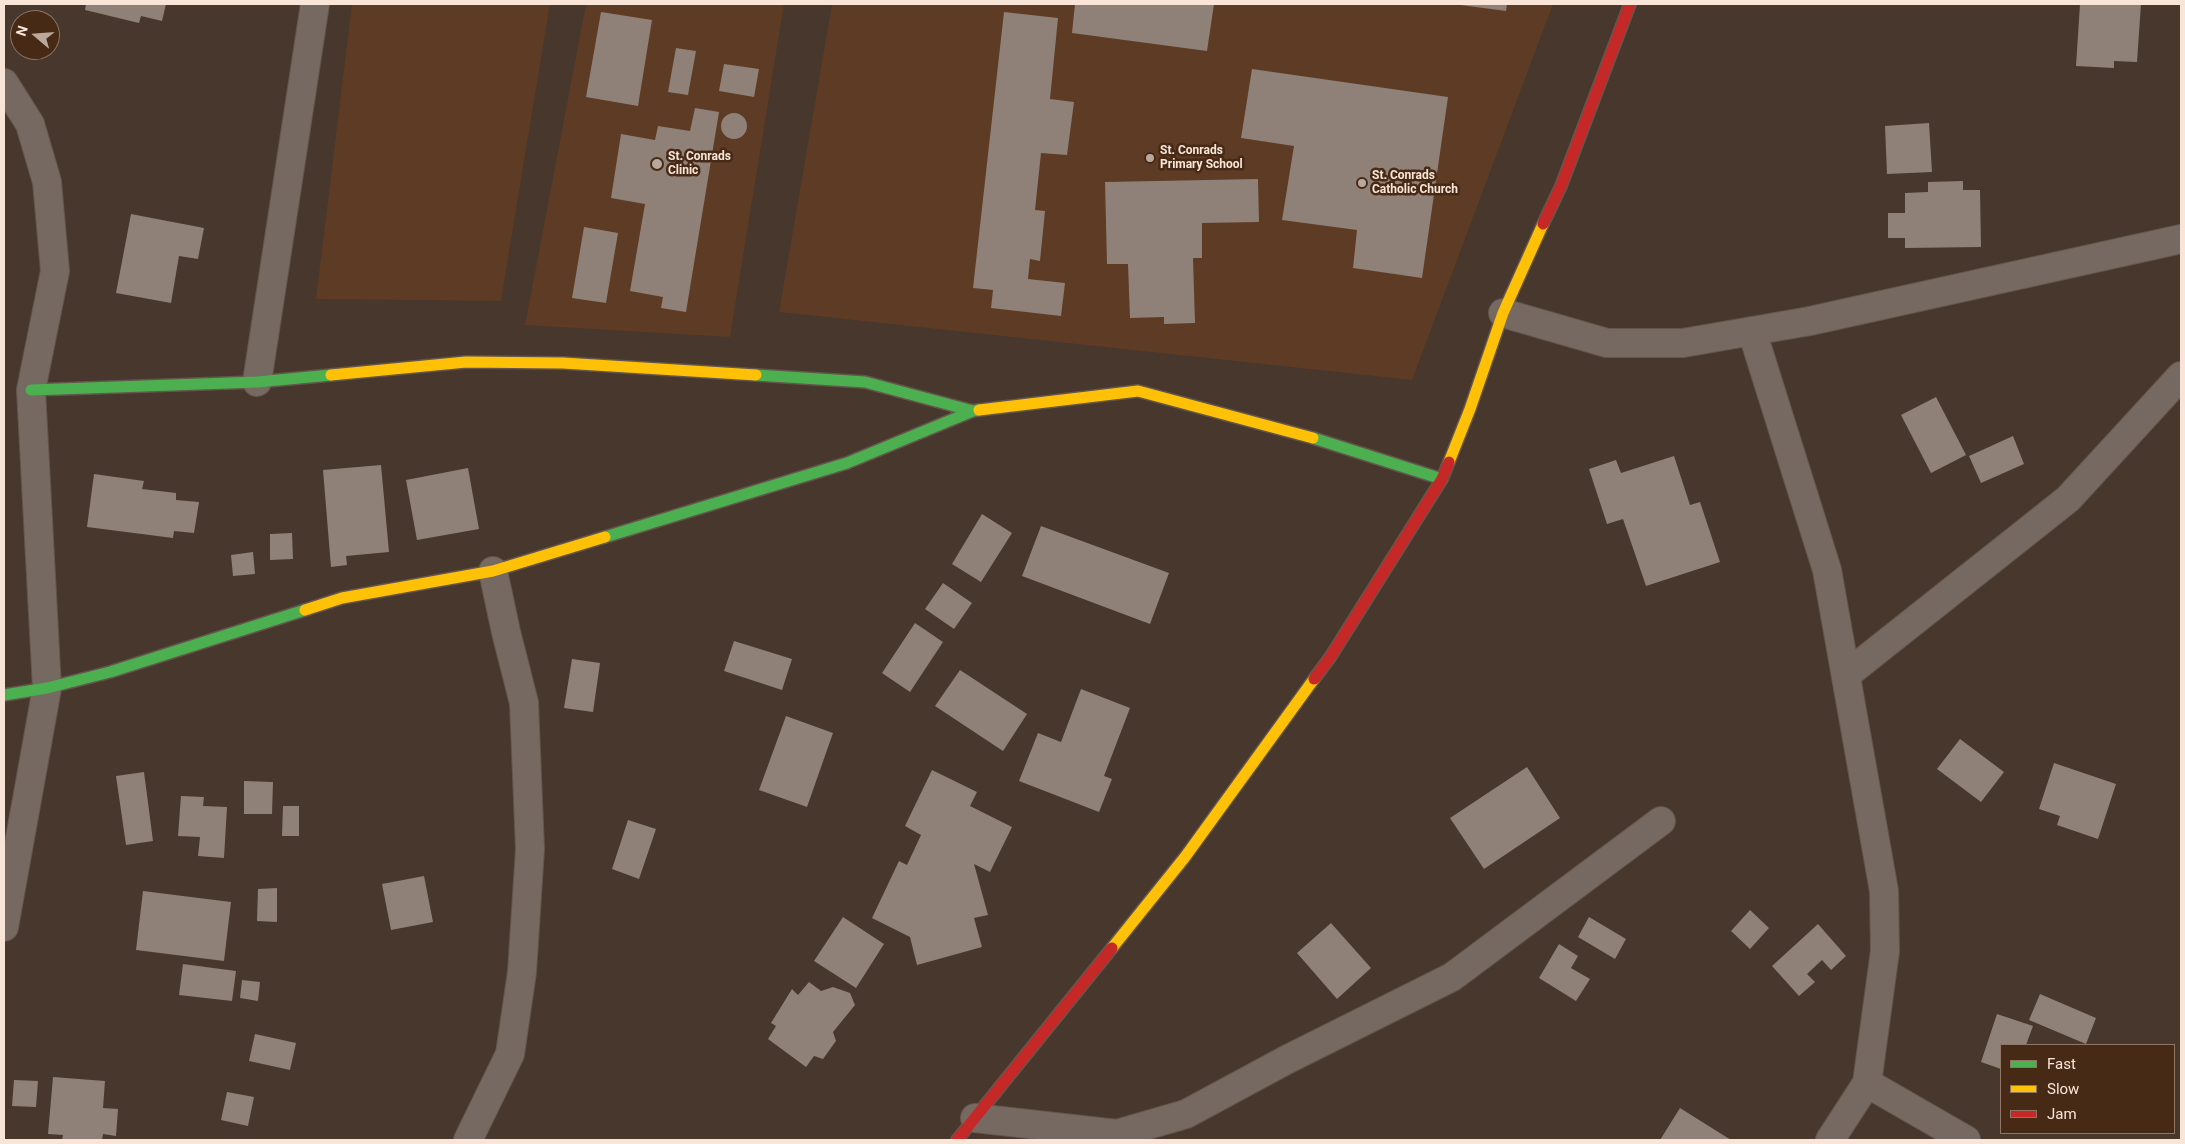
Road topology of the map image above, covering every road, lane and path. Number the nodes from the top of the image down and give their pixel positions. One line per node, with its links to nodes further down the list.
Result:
1 (315, 4): 8 (street)
2 (1630, 4): 5 (street)
3 (4, 83): 9 (street)
4 (2181, 240): 6 (street)
5 (1503, 313): 6 (street); 11 (street)
6 (1752, 331): 13 (street)
7 (2181, 376): 13 (street)
8 (257, 382): 9 (street); 10 (street)
9 (31, 390): 14 (street)
10 (973, 412): 11 (street); 12 (street)
11 (1442, 479): 19 (street)
12 (493, 571): 14 (street); 20 (street)
13 (1846, 675): 18 (street)
14 (48, 688): 15 (street); 17 (street)
15 (4, 694)
16 (1660, 821): 19 (street)
17 (4, 927)
18 (1867, 1083): 22 (street); 23 (street)
19 (974, 1118): 21 (street)
20 (468, 1140)
21 (957, 1140)
22 (1830, 1140)
23 (1966, 1140)

